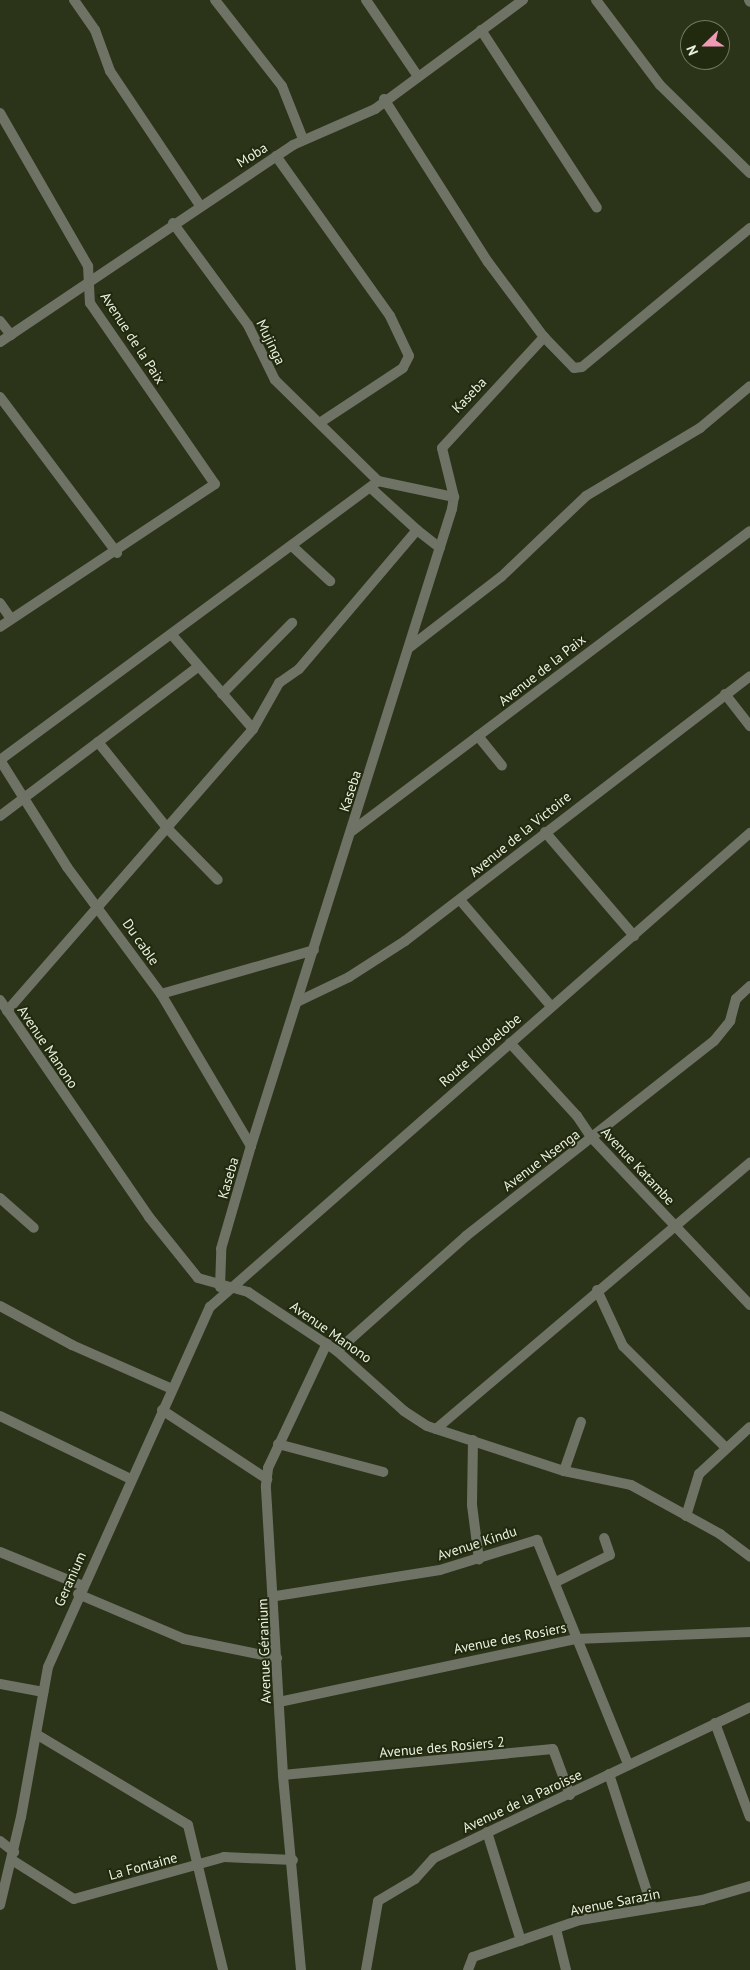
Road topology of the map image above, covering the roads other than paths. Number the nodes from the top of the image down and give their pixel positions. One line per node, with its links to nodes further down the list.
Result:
1 (74, 0): 13 (street)
2 (215, 0): 10 (street)
3 (366, 0): 7 (street)
4 (596, 0): 12 (street)
5 (517, 2): 6 (street, Moba)
6 (481, 30): 7 (street, Moba); 14 (street)
7 (416, 75): 8 (street, Moba)
8 (384, 99): 10 (street, Moba); 20 (street)
9 (0, 113): 17 (street, Avenue de la Paix)
10 (303, 139): 11 (street, Moba)
11 (276, 156): 13 (street, Moba); 24 (street)
12 (750, 173)
13 (199, 204): 15 (street, Moba)
14 (597, 208)
15 (174, 223): 17 (street, Moba); 24 (street, Mujinga)
16 (750, 228): 20 (street)
17 (88, 287): 19 (street, Moba); 31 (street, Avenue de la Paix)
18 (0, 321): 19 (street)
19 (11, 335): 21 (street, Moba)
20 (544, 337): 26 (street, Kaseba)
21 (0, 342)
22 (750, 386): 38 (street)
23 (0, 397): 31 (street)
24 (320, 422): 25 (street, Mujinga)
25 (375, 485): 26 (street); 27 (street, Mujinga); 29 (street)
26 (454, 497): 30 (street, Kaseba)
27 (418, 530): 30 (street, Mujinga); 44 (street)
28 (750, 531): 45 (street, Avenue de la Paix)
29 (292, 546): 32 (street); 37 (street)
30 (440, 548): 38 (street, Kaseba)
31 (117, 553): 34 (street)
32 (330, 581)
33 (0, 603): 34 (street)
34 (11, 619): 36 (street)
35 (292, 623): 41 (street)
36 (0, 627)
37 (172, 635): 39 (street); 47 (street)
38 (410, 648): 52 (street, Kaseba)
39 (198, 667): 41 (street); 46 (street)
40 (750, 676): 42 (street, Avenue de la Victoire)
41 (222, 694): 44 (street)
42 (725, 694): 43 (street); 53 (street, Avenue de la Victoire)
43 (750, 726)
44 (253, 729): 51 (street)
45 (478, 736): 48 (street); 52 (street, Avenue de la Paix)
46 (98, 742): 49 (street); 51 (street)
47 (0, 760): 49 (street, Du cable)
48 (502, 766)
49 (22, 799): 50 (street); 57 (street, Du cable)
50 (0, 816)
51 (168, 829): 55 (street); 57 (street)
52 (351, 832): 59 (street, Kaseba)
53 (545, 832): 56 (street, Avenue de la Victoire); 58 (street)
54 (750, 833): 58 (street, Route Kilobelobe)
55 (218, 880)
56 (460, 900): 63 (street, Avenue de la Victoire); 64 (street)
57 (100, 906): 61 (street, Du cable); 65 (street)
58 (634, 936): 64 (street, Route Kilobelobe)
59 (314, 950): 61 (street); 63 (street, Kaseba)
60 (750, 986): 67 (street, Avenue Nsenga)
61 (161, 994): 68 (street, Du cable)
62 (0, 1000): 65 (street, Avenue Manono)
63 (298, 1001): 68 (street, Kaseba)
64 (551, 1006): 66 (street, Route Kilobelobe)
65 (8, 1011): 73 (street, Avenue Manono)
66 (510, 1043): 67 (street, Avenue Katambe); 73 (street, Route Kilobelobe)
67 (592, 1138): 71 (street, Avenue Katambe); 78 (street, Avenue Nsenga)
68 (251, 1146): 73 (street, Kaseba)
69 (750, 1162): 71 (street)
70 (0, 1198): 72 (street)
71 (675, 1225): 74 (street); 75 (street, Avenue Katambe)
72 (34, 1228)
73 (224, 1288): 77 (street, Avenue Manono); 79 (street, Geranium)
74 (597, 1290): 84 (street); 87 (street)
75 (750, 1305)
76 (0, 1306): 79 (street)
77 (327, 1344): 78 (street, Avenue Manono); 86 (street, Avenue Géranium)
78 (337, 1351): 84 (street, Avenue Manono)
79 (172, 1389): 80 (street, Geranium)
80 (162, 1410): 90 (street); 91 (street, Geranium)
81 (0, 1416): 91 (street)
82 (581, 1422): 88 (street)
83 (750, 1427): 87 (street)
84 (436, 1429): 85 (street, Avenue Manono)
85 (473, 1440): 88 (street, Avenue Manono); 96 (street)
86 (278, 1444): 89 (street); 90 (street, Avenue Géranium)
87 (725, 1448): 92 (street)
88 (564, 1471): 92 (street, Avenue Manono)
89 (382, 1472)
90 (267, 1478): 99 (street, Avenue Géranium)
91 (131, 1479): 98 (street, Geranium)
92 (686, 1516): 95 (street, Avenue Manono)
93 (604, 1538): 97 (street)
94 (0, 1552): 98 (street)
95 (748, 1552)
96 (478, 1560): 97 (street, Avenue Kindu); 99 (street, Avenue Kindu)
97 (556, 1582): 101 (street, Avenue Kindu)
98 (80, 1590): 102 (street); 104 (street, Geranium)
99 (276, 1596): 102 (street, Avenue Géranium)
100 (750, 1632): 101 (street, Avenue des Rosiers)
101 (576, 1639): 105 (street, Avenue des Rosiers); 109 (street, Avenue Kindu)
102 (277, 1658): 105 (street, Avenue Géranium)
103 (0, 1684): 104 (street)
104 (43, 1692): 108 (street, Geranium)
105 (279, 1702): 111 (street, Avenue Géranium)
106 (750, 1707): 107 (street, Avenue de la Paroisse)
107 (714, 1723): 109 (street, Avenue de la Paroisse); 113 (street)
108 (36, 1734): 116 (street, Geranium); 118 (street)
109 (628, 1764): 110 (street, Avenue de la Paroisse)
110 (609, 1774): 112 (street, Avenue de la Paroisse); 121 (street)
111 (283, 1775): 112 (street, Avenue des Rosiers 2); 117 (street, Avenue Géranium)
112 (570, 1794): 114 (street, Avenue de la Paroisse)
113 (750, 1817)
114 (487, 1832): 123 (street); 126 (street, Avenue de la Paroisse)
115 (0, 1841): 116 (street, La Fontaine)
116 (13, 1856): 118 (street, La Fontaine); 120 (street, Geranium)
117 (293, 1860): 118 (street, La Fontaine); 125 (street, Avenue Géranium)
118 (199, 1864): 124 (street)
119 (750, 1886): 121 (street, Avenue Sarazin)
120 (0, 1905)
121 (652, 1907): 122 (street, Avenue Sarazin)
122 (556, 1929): 123 (street, Avenue Sarazin); 128 (street)
123 (521, 1941): 127 (street, Avenue Sarazin)
124 (222, 1970)
125 (301, 1970)
126 (366, 1970)
127 (468, 1970)
128 (566, 1970)

